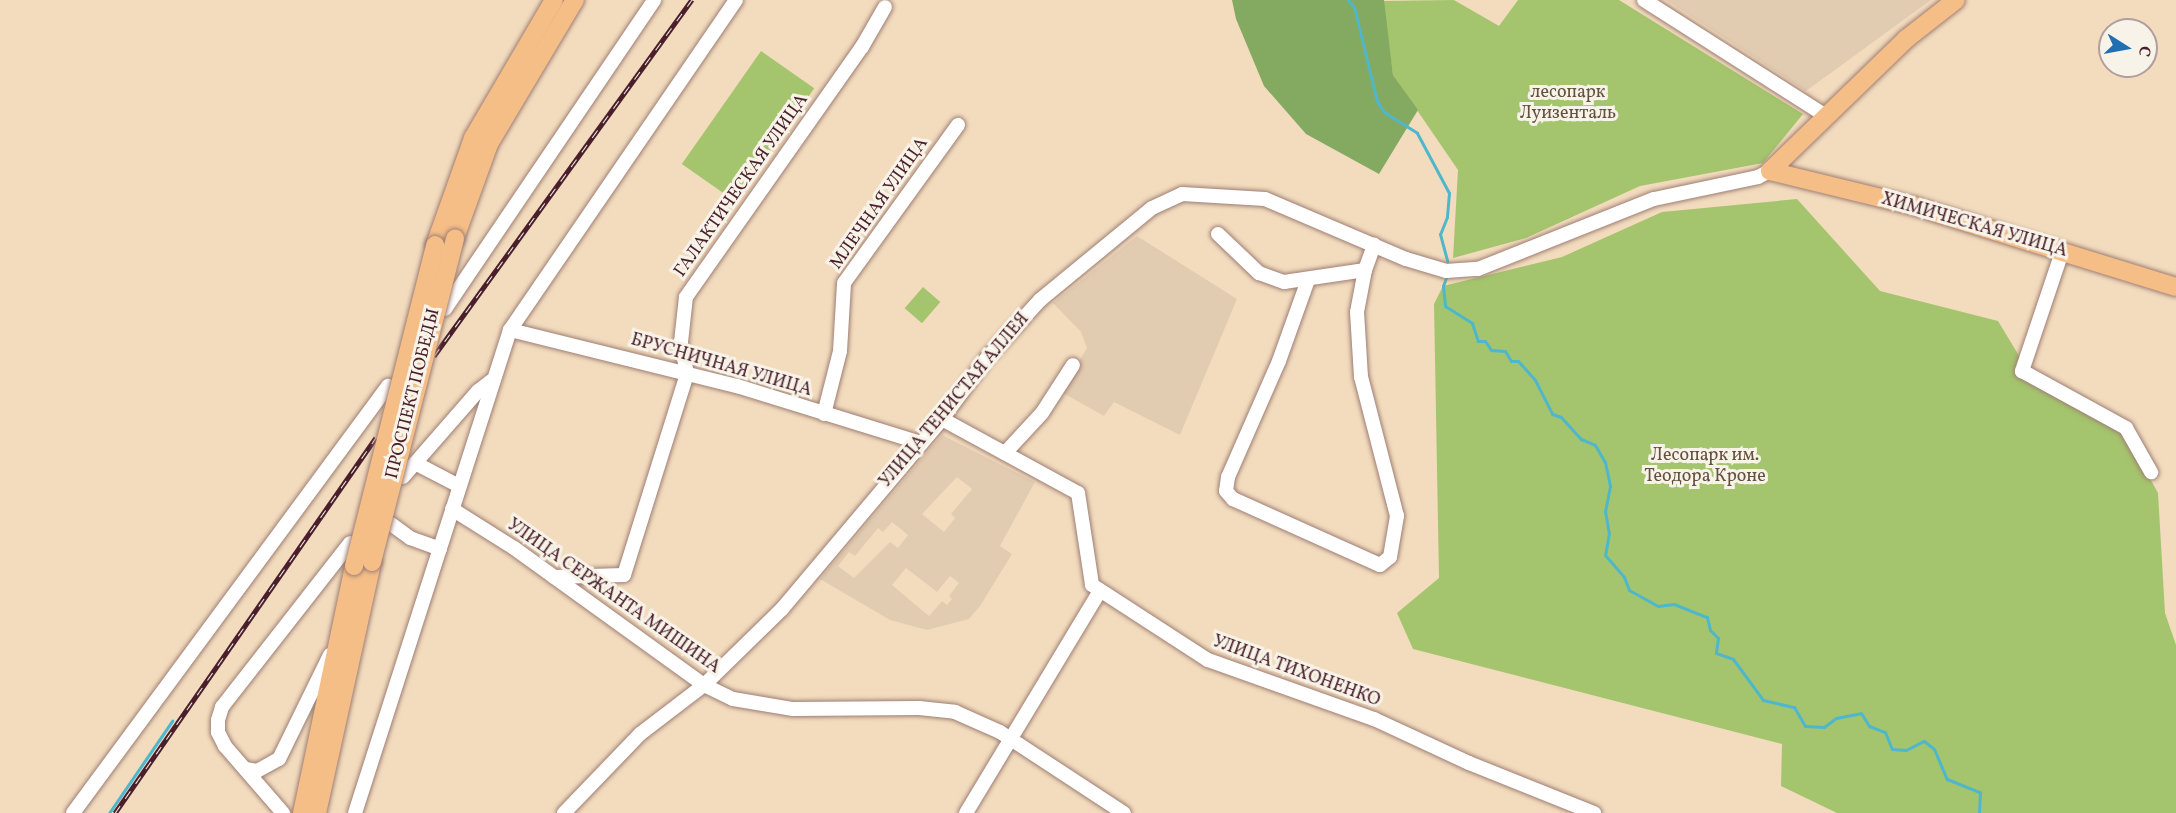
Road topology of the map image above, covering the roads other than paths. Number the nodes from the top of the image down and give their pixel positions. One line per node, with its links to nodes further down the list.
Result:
1 (554, 0): 35 (main road, ПРОСПЕКТ ПОБЕДЫ, bridge)
2 (575, 0): 35 (main road, ПРОСПЕКТ ПОБЕДЫ, bridge)
3 (654, 0): 17 (street, ПРОСПЕКТ ПОБЕДЫ)
4 (736, 0): 18 (street)
5 (1644, 0): 8 (street)
6 (1956, 0): 8 (main road, УЛИЦА ТЕНИСТАЯ АЛЛЕЯ)
7 (885, 7): 20 (street, ГАЛАКТИЧЕСКАЯ УЛИЦА)
8 (1826, 116): 10 (main road, УЛИЦА ТЕНИСТАЯ АЛЛЕЯ)
9 (958, 125): 23 (street, МЛЕЧНАЯ УЛИЦА)
10 (1770, 171): 12 (street, УЛИЦА ТЕНИСТАЯ АЛЛЕЯ); 13 (main road, ХИМИЧЕСКАЯ УЛИЦА)
11 (1218, 234): 15 (street)
12 (1374, 245): 14 (street); 24 (street, УЛИЦА ТЕНИСТАЯ АЛЛЕЯ)
13 (2062, 252): 16 (main road, ХИМИЧЕСКАЯ УЛИЦА); 28 (street)
14 (1365, 270): 15 (street); 15 (street)
15 (1308, 280)
16 (2176, 287)
17 (445, 309)
18 (510, 330): 20 (street, БРУСНИЧНАЯ УЛИЦА); 21 (street)
19 (1073, 365): 26 (street)
20 (687, 374): 23 (street, БРУСНИЧНАЯ УЛИЦА); 36 (street, ГАЛАКТИЧЕСКАЯ УЛИЦА)
21 (494, 379): 27 (street, ПРОСПЕКТ ПОБЕДЫ); 30 (street)
22 (388, 386): 43 (street, ПРОСПЕКТ ПОБЕДЫ)
23 (824, 414): 25 (street, БРУСНИЧНАЯ УЛИЦА)
24 (942, 418): 25 (street, УЛИЦА ТЕНИСТАЯ АЛЛЕЯ); 26 (street)
25 (921, 443): 39 (street, УЛИЦА ТЕНИСТАЯ АЛЛЕЯ)
26 (1005, 453): 37 (street)
27 (415, 463): 29 (street, ПРОСПЕКТ ПОБЕДЫ); 30 (street, ПРОСПЕКТ ПОБЕДЫ)
28 (2151, 472)
29 (403, 477)
30 (459, 486): 31 (street)
31 (452, 509): 34 (street); 36 (street, УЛИЦА СЕРЖАНТА МИШИНА)
32 (392, 524): 34 (street)
33 (350, 543): 41 (street)
34 (440, 549): 45 (street)
35 (363, 564): 38 (main road, ПРОСПЕКТ ПОБЕДЫ); 42 (main road, ПРОСПЕКТ ПОБЕДЫ)
36 (554, 577): 39 (street, УЛИЦА СЕРЖАНТА МИШИНА)
37 (1100, 591): 40 (street); 49 (street, УЛИЦА ТИХОНЕНКО)
38 (336, 642): 41 (street); 42 (main road, ПРОСПЕКТ ПОБЕДЫ)
39 (704, 686): 40 (street, УЛИЦА СЕРЖАНТА МИШИНА); 46 (street, УЛИЦА ТЕНИСТАЯ АЛЛЕЯ)
40 (1013, 740): 47 (street); 48 (street, УЛИЦА СЕРЖАНТА МИШИНА)
41 (247, 769): 44 (street)
42 (314, 811)
43 (73, 813)
44 (283, 813)
45 (355, 813)
46 (564, 813)
47 (966, 813)
48 (1124, 813)
49 (1594, 813)

